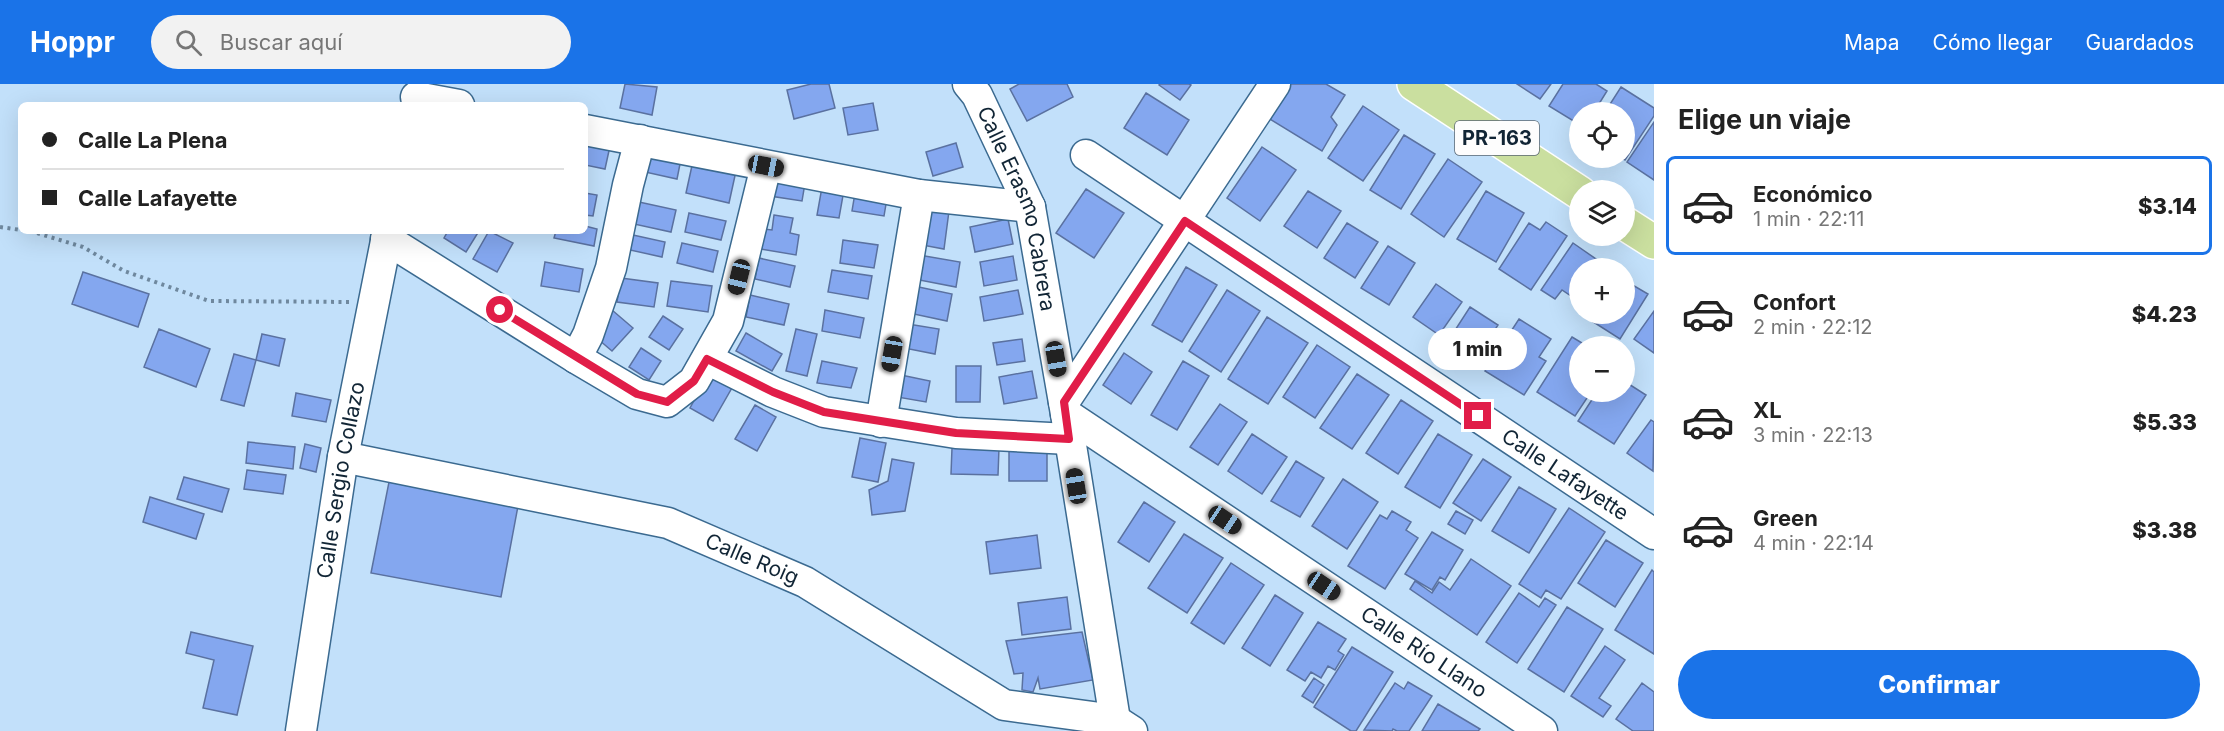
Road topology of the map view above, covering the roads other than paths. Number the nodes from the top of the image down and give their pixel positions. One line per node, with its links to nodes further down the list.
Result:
1 (968, 84): 12 (street, Calle Erasmo Cabrera)
2 (1275, 84): 13 (street)
3 (1414, 84): 10 (main road, PR-163)
4 (416, 95): 5 (street)
5 (446, 102)
6 (588, 131): 7 (street)
7 (640, 140): 9 (street); 17 (street)
8 (1086, 155): 13 (street, Calle Lafayette)
9 (766, 166): 11 (street); 18 (street)
10 (1569, 186)
11 (919, 195): 12 (street); 20 (street)
12 (1030, 207): 19 (street, Calle Erasmo Cabrera)
13 (1185, 221): 19 (street); 22 (street, Calle Lafayette)
14 (1635, 230): 16 (main road)
15 (387, 235): 17 (street); 21 (street, Calle Sergio Collazo)
16 (1654, 242)
17 (576, 358): 18 (street)
18 (707, 359): 20 (street)
19 (1066, 419): 20 (street); 23 (street, Calle Erasmo Cabrera); 25 (street, Calle Río Llano)
20 (881, 422)
21 (343, 457): 23 (street, Calle Roig); 24 (street, Calle Sergio Collazo)
22 (1654, 534)
23 (1122, 727)
24 (301, 731)
25 (1542, 731)

